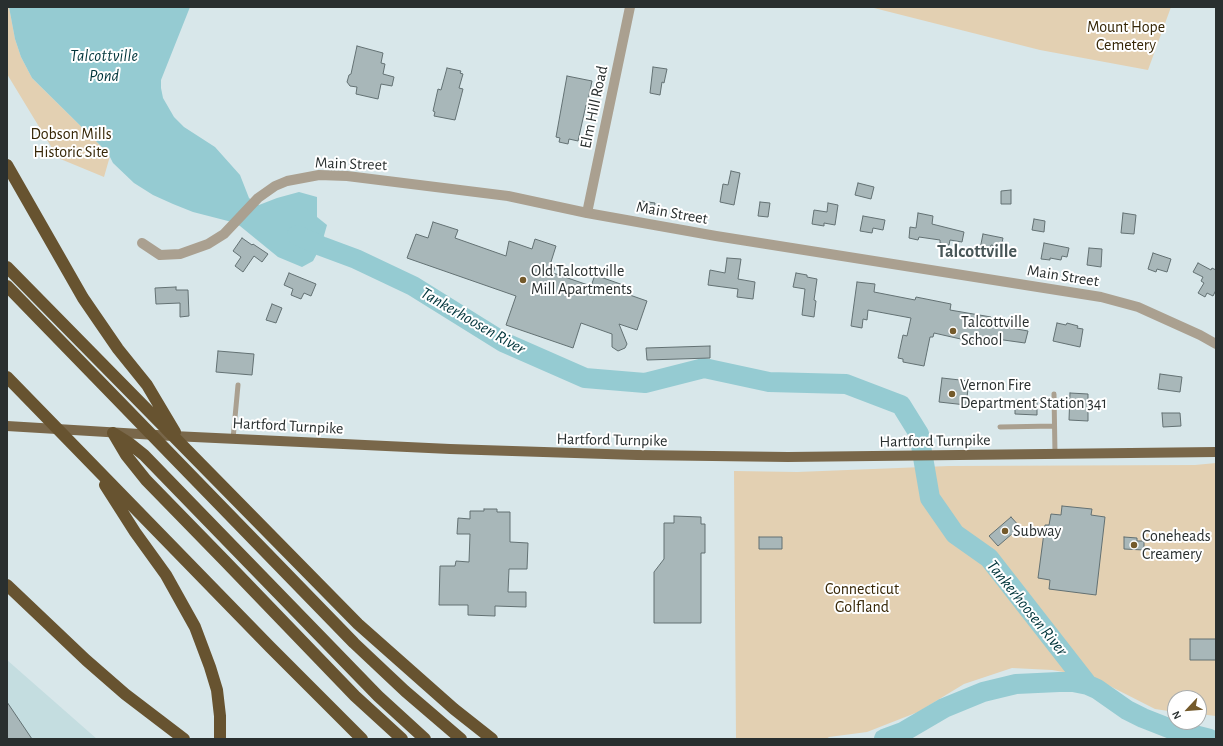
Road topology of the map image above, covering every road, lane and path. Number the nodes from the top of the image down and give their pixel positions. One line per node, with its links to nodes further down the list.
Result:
1 (630, 7): 3 (street, Elm Hill Road)
2 (7, 165): 16 (highway)
3 (587, 212): 4 (street, Main Street); 7 (street, Main Street)
4 (142, 242)
5 (7, 267): 16 (highway)
6 (7, 286): 26 (highway)
7 (1216, 344)
8 (7, 377): 19 (highway)
9 (238, 385): 15 (lane)
10 (1054, 394): 12 (lane)
11 (7, 426): 14 (main road, Hartford Turnpike)
12 (1054, 426): 13 (lane); 18 (lane)
13 (1000, 427)
14 (113, 433): 15 (main road, Hartford Turnpike); 24 (highway); 25 (highway)
15 (233, 438): 18 (main road, Hartford Turnpike)
16 (182, 445): 27 (highway)
17 (1216, 452): 18 (main road, Hartford Turnpike)
18 (1054, 454)
19 (88, 460): 22 (highway); 23 (highway)
20 (7, 585): 21 (highway)
21 (184, 739)
22 (220, 739)
23 (362, 739)
24 (402, 739)
25 (425, 739)
26 (461, 739)
27 (492, 739)

